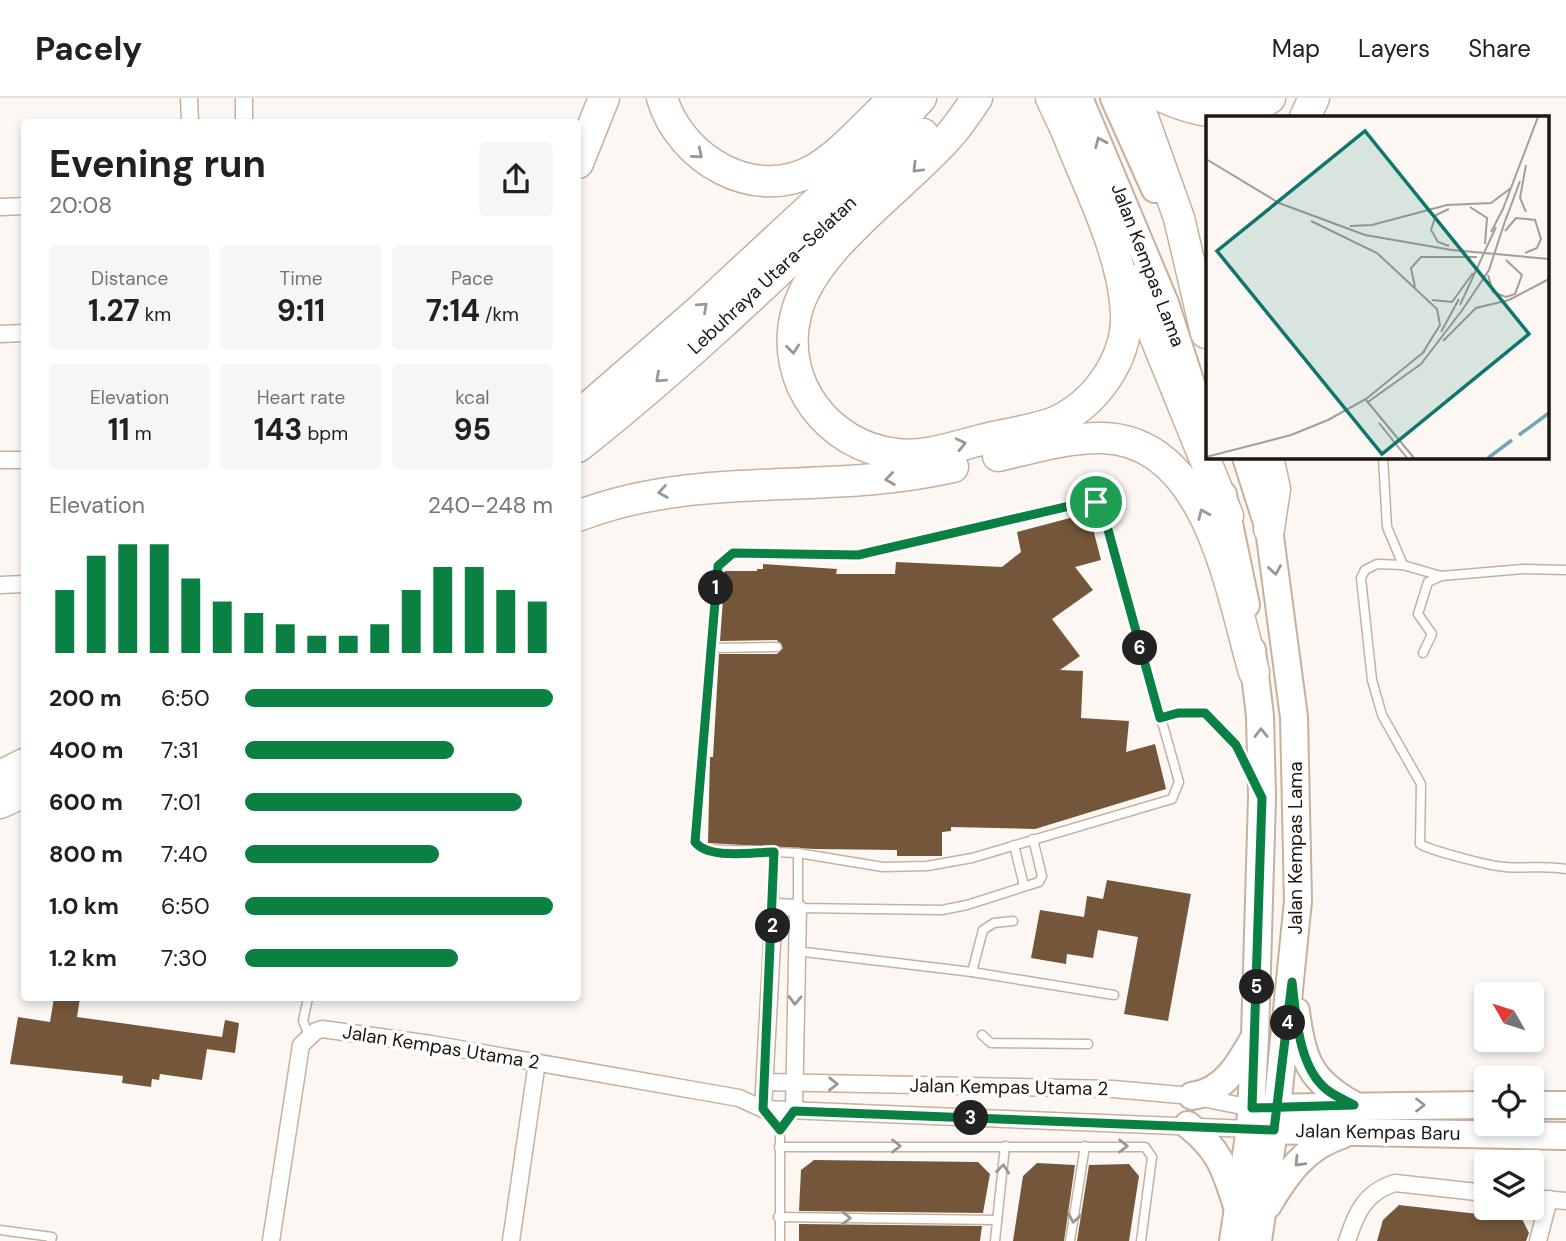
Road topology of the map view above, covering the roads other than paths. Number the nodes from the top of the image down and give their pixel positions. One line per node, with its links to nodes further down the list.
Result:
1 (189, 98): 17 (street)
2 (244, 98): 18 (street)
3 (604, 98): 20 (highway)
4 (662, 98): 5 (highway, one-way to 5)
5 (895, 98)
6 (921, 98): 27 (highway, Lebuhraya Utara–Selatan, one-way to 6)
7 (961, 98): 29 (highway, Lebuhraya Utara–Selatan, one-way to 29)
8 (977, 98): 19 (highway, one-way to 19)
9 (1051, 98): 19 (highway)
10 (1079, 98): 28 (main road, Jalan Kempas Lama, one-way to 10)
11 (1114, 98): 24 (main road, Jalan Kempas Lama)
12 (1136, 98): 23 (highway)
13 (1165, 98): 14 (highway)
14 (1270, 98)
15 (1314, 98): 16 (highway)
16 (1305, 116)
17 (190, 119)
18 (244, 119)
19 (1067, 132): 37 (highway)
20 (581, 156)
21 (21, 206): 22 (street)
22 (1, 207)
23 (1206, 331)
24 (1206, 332)
25 (21, 333): 26 (street)
26 (0, 334)
27 (581, 413)
28 (1206, 433)
29 (581, 445)
30 (1214, 458): 37 (main road, Jalan Kempas Lama)
31 (1246, 458): 38 (main road, Jalan Kempas Lama)
32 (1268, 458): 38 (highway)
33 (1383, 458): 39 (lane)
34 (0, 460): 35 (street)
35 (21, 460)
36 (581, 515): 47 (highway, one-way to 36)
37 (1228, 516): 47 (main road, Jalan Kempas Lama)
38 (1269, 529): 65 (main road, Jalan Kempas Lama, one-way to 65)
39 (1403, 565): 41 (lane); 58 (lane)
40 (1566, 570): 41 (lane)
41 (1441, 576): 46 (lane)
42 (21, 584): 43 (street)
43 (0, 585)
44 (777, 647): 45 (lane)
45 (711, 648): 48 (lane); 56 (lane)
46 (1423, 653)
47 (1254, 672): 52 (main road, Jalan Kempas Lama, one-way to 47)
48 (1160, 718): 52 (lane); 54 (lane)
49 (21, 766): 50 (highway)
50 (0, 776)
51 (21, 793): 53 (highway)
52 (1262, 798): 70 (main road, Jalan Kempas Lama)
53 (0, 803)
54 (1033, 839): 55 (lane); 59 (lane)
55 (1014, 845): 57 (lane); 59 (lane)
56 (774, 852): 57 (lane); 60 (lane)
57 (798, 853): 61 (lane)
58 (1566, 869)
59 (1024, 886): 61 (lane)
60 (774, 907): 61 (street); 73 (street)
61 (798, 908): 63 (street)
62 (1013, 921): 64 (lane)
63 (796, 951): 64 (lane); 74 (street, one-way to 74)
64 (972, 972): 66 (lane)
65 (1292, 982): 77 (main road); 83 (main road, Jalan Kempas Lama)
66 (1114, 995)
67 (307, 1001): 68 (lane)
68 (309, 1035): 72 (street, Jalan Kempas Utama 2); 98 (street)
69 (982, 1035): 71 (lane)
70 (1255, 1036): 75 (main road); 83 (main road, Jalan Kempas Lama)
71 (1088, 1044)
72 (537, 1062): 76 (street, Jalan Kempas Utama 2); 99 (street)
73 (765, 1082): 74 (street, Jalan Kempas Utama 2); 76 (street); 81 (street)
74 (793, 1083): 75 (street, Jalan Kempas Utama 2, one-way to 75); 82 (street)
75 (1192, 1096): 83 (street, Jalan Kempas Utama 2)
76 (739, 1098): 81 (street, Jalan Kempas Utama 2)
77 (1354, 1105): 78 (main road, Jalan Kempas Baru, one-way to 78); 83 (main road, Jalan Kempas Baru)
78 (1474, 1105)
79 (1544, 1105): 80 (main road)
80 (1566, 1105)
81 (763, 1109): 82 (street, Jalan Kempas Utama 2); 85 (lane)
82 (794, 1111): 84 (street, Jalan Kempas Utama 2); 85 (lane)
83 (1263, 1119): 84 (street, Jalan Kempas Utama 2); 86 (main road, Jalan Kempas Baru); 93 (main road, Jalan Kempas Lama)
84 (1188, 1125): 93 (main road)
85 (780, 1130): 90 (lane)
86 (1351, 1132): 87 (main road, Jalan Kempas Baru); 93 (main road, one-way to 93)
87 (1566, 1136)
88 (1005, 1146): 89 (lane); 90 (lane, one-way to 88); 95 (lane, one-way to 88)
89 (1085, 1146): 102 (lane, one-way to 102); 103 (lane, one-way to 103)
90 (779, 1147): 94 (lane)
91 (1474, 1192): 106 (street)
92 (1558, 1200): 107 (street)
93 (1251, 1212): 104 (main road, Jalan Kempas Lama); 105 (main road, Jalan Kempas Lama)
94 (778, 1217): 95 (lane, one-way to 95); 100 (lane)
95 (998, 1220): 101 (lane)
96 (0, 1230): 97 (lane)
97 (51, 1241)
98 (271, 1241)
99 (511, 1241)
100 (780, 1241)
101 (995, 1241)
102 (1070, 1241)
103 (1141, 1241)
104 (1233, 1241)
105 (1258, 1241)
106 (1347, 1241)
107 (1538, 1241)

